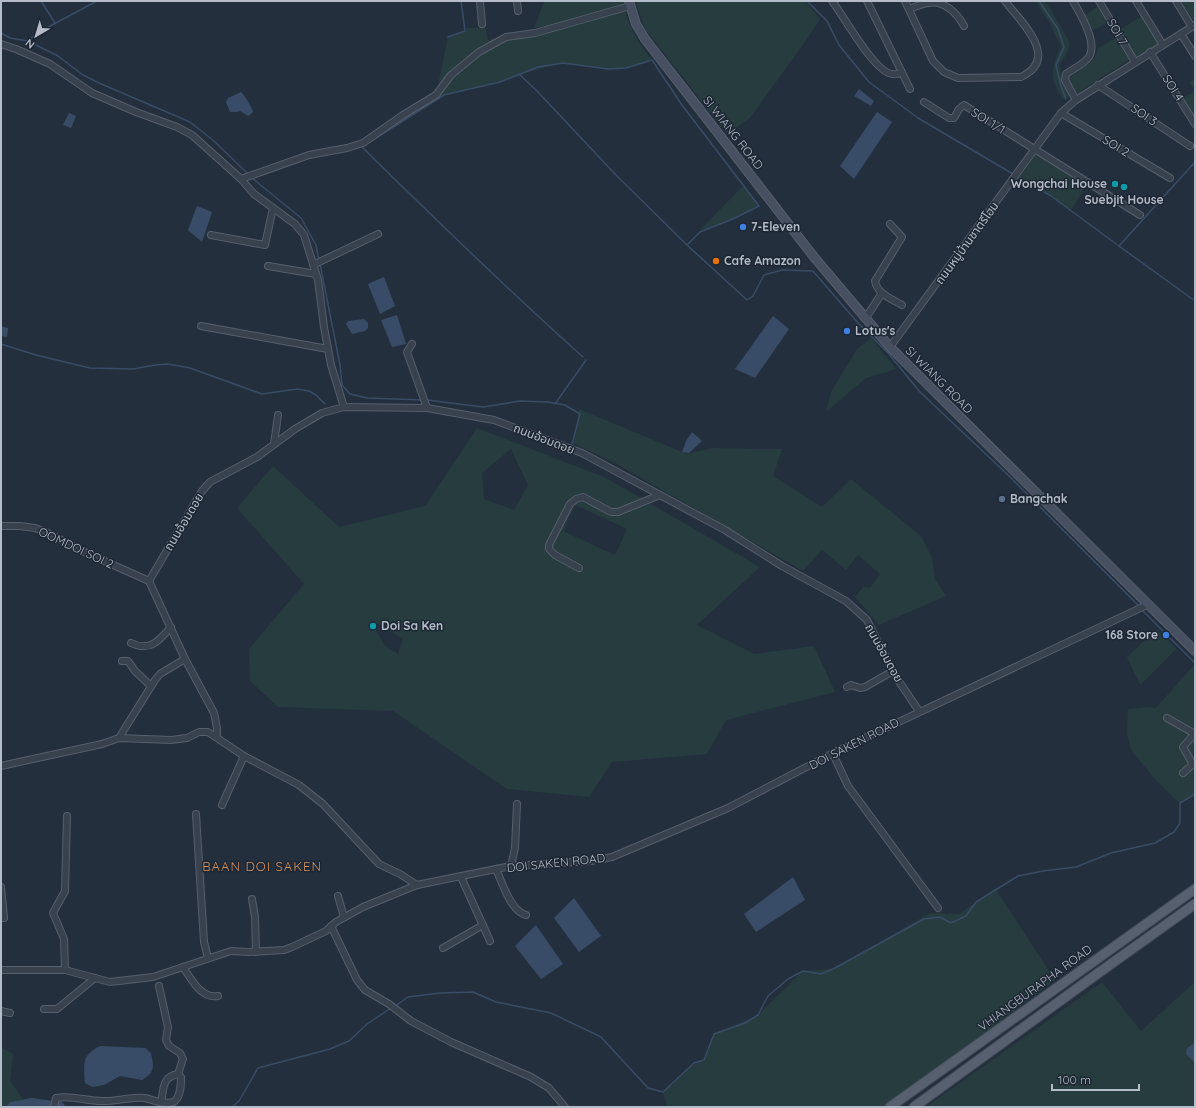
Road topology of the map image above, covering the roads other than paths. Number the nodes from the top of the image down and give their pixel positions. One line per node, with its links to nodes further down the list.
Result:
1 (480, 1): 14 (street)
2 (517, 1): 13 (street)
3 (832, 1): 23 (street)
4 (867, 1): 23 (street)
5 (905, 1): 12 (street)
6 (1005, 1): 12 (street)
7 (1073, 1): 26 (street)
8 (1099, 1): 22 (street, SOI 7)
9 (1136, 1): 19 (street)
10 (1176, 1): 16 (street)
11 (629, 4): 33 (street); 44 (main road, SI WIANG ROAD)
12 (909, 9): 15 (street)
13 (518, 10)
14 (482, 24)
15 (964, 26)
16 (1194, 26): 17 (street, ถนนหมู่บ้านชาตรีโฮม)
17 (1181, 34): 19 (street, ถนนหมู่บ้านชาตรีโฮม); 21 (street)
18 (1, 44): 33 (street)
19 (1163, 45): 20 (street, ถนนหมู่บ้านชาตรีโฮม)
20 (1150, 52): 22 (street, ถนนหมู่บ้านชาตรีโฮม); 29 (street, SOI 4)
21 (1195, 56)
22 (1135, 62): 24 (street, ถนนหมู่บ้านชาตรีโฮม)
23 (902, 73): 25 (street)
24 (1098, 86): 26 (street, ถนนหมู่บ้านชาตรีโฮม); 30 (street, SOI 3)
25 (910, 89)
26 (1076, 100): 28 (street, ถนนหมู่บ้านชาตรีโฮม)
27 (924, 102): 31 (street, SOI 1/1)
28 (1061, 113): 31 (street, ถนนหมู่บ้านชาตรีโฮม); 32 (street, SOI 2)
29 (1195, 124)
30 (1190, 146)
31 (1036, 150): 35 (street); 47 (street, ถนนหมู่บ้านชาตรีโฮม)
32 (1170, 178)
33 (241, 179): 34 (street)
34 (274, 208): 38 (street); 39 (street)
35 (1140, 215)
36 (890, 224): 42 (street)
37 (378, 234): 39 (street)
38 (211, 235)
39 (313, 265): 41 (street)
40 (268, 266): 41 (street)
41 (316, 274): 48 (street)
42 (882, 293): 43 (street); 44 (street)
43 (902, 305)
44 (865, 319): 47 (main road, SI WIANG ROAD)
45 (201, 326): 48 (street)
46 (412, 344): 50 (street)
47 (890, 347): 57 (main road, SI WIANG ROAD)
48 (328, 349): 49 (street)
49 (344, 407): 50 (street, ถนนอ้อมดอย); 52 (street, ถนนอ้อมดอย)
50 (427, 408): 53 (street, ถนนอ้อมดอย)
51 (278, 415): 52 (street)
52 (274, 444): 56 (street, ถนนอ้อมดอย)
53 (660, 495): 55 (street); 63 (street, ถนนอ้อมดอย)
54 (1, 526): 56 (street, OOMDOI SOI 2)
55 (579, 568)
56 (149, 581): 58 (street)
57 (1149, 604): 60 (main road, SI WIANG ROAD); 66 (street, DOI SAKEN ROAD)
58 (171, 627): 59 (street); 61 (street)
59 (131, 642)
60 (1195, 651)
61 (185, 659): 64 (street); 69 (street)
62 (122, 661): 64 (street)
63 (893, 671): 65 (street); 66 (street, ถนนอ้อมดอย)
64 (151, 686): 70 (street)
65 (847, 686)
66 (920, 711): 71 (street, DOI SAKEN ROAD)
67 (1167, 718): 68 (street)
68 (1195, 733): 74 (street)
69 (217, 737): 70 (street); 72 (street)
70 (119, 738): 73 (street)
71 (833, 754): 79 (street, DOI SAKEN ROAD); 88 (street)
72 (244, 756): 76 (street); 82 (street)
73 (1, 766)
74 (1183, 773)
75 (517, 804): 79 (street)
76 (222, 805)
77 (196, 814): 97 (street)
78 (67, 816): 100 (street)
79 (511, 866): 80 (street, DOI SAKEN ROAD)
80 (496, 869): 81 (street, DOI SAKEN ROAD); 89 (street)
81 (461, 877): 82 (street, DOI SAKEN ROAD); 92 (street)
82 (417, 885): 90 (street, DOI SAKEN ROAD)
83 (1, 887): 91 (street)
84 (1195, 889): 107 (main road, VHIANGBURAPHA ROAD)
85 (338, 896): 90 (street)
86 (252, 899): 96 (street)
87 (1195, 904): 108 (main road, VHIANGBURAPHA ROAD)
88 (938, 908)
89 (526, 915)
90 (344, 917): 93 (street, DOI SAKEN ROAD)
91 (1, 918)
92 (483, 925): 94 (street); 95 (street)
93 (331, 926): 96 (street, DOI SAKEN ROAD); 112 (street)
94 (490, 941)
95 (443, 948)
96 (256, 952): 97 (street, DOI SAKEN ROAD)
97 (208, 958): 98 (street, DOI SAKEN ROAD)
98 (183, 967): 101 (street, DOI SAKEN ROAD); 103 (street)
99 (1, 970): 100 (street, DOI SAKEN ROAD)
100 (65, 970): 101 (street, DOI SAKEN ROAD)
101 (95, 978): 104 (street)
102 (159, 986): 109 (street)
103 (218, 996)
104 (44, 1009)
105 (1, 1011): 106 (street)
106 (10, 1013)
107 (955, 1060): 108 (main road); 113 (main road, VHIANGBURAPHA ROAD)
108 (963, 1071): 114 (main road, VHIANGBURAPHA ROAD)
109 (178, 1074): 110 (street); 110 (street)
110 (161, 1102): 111 (street)
111 (54, 1107)
112 (565, 1107)
113 (890, 1107)
114 (914, 1107)

